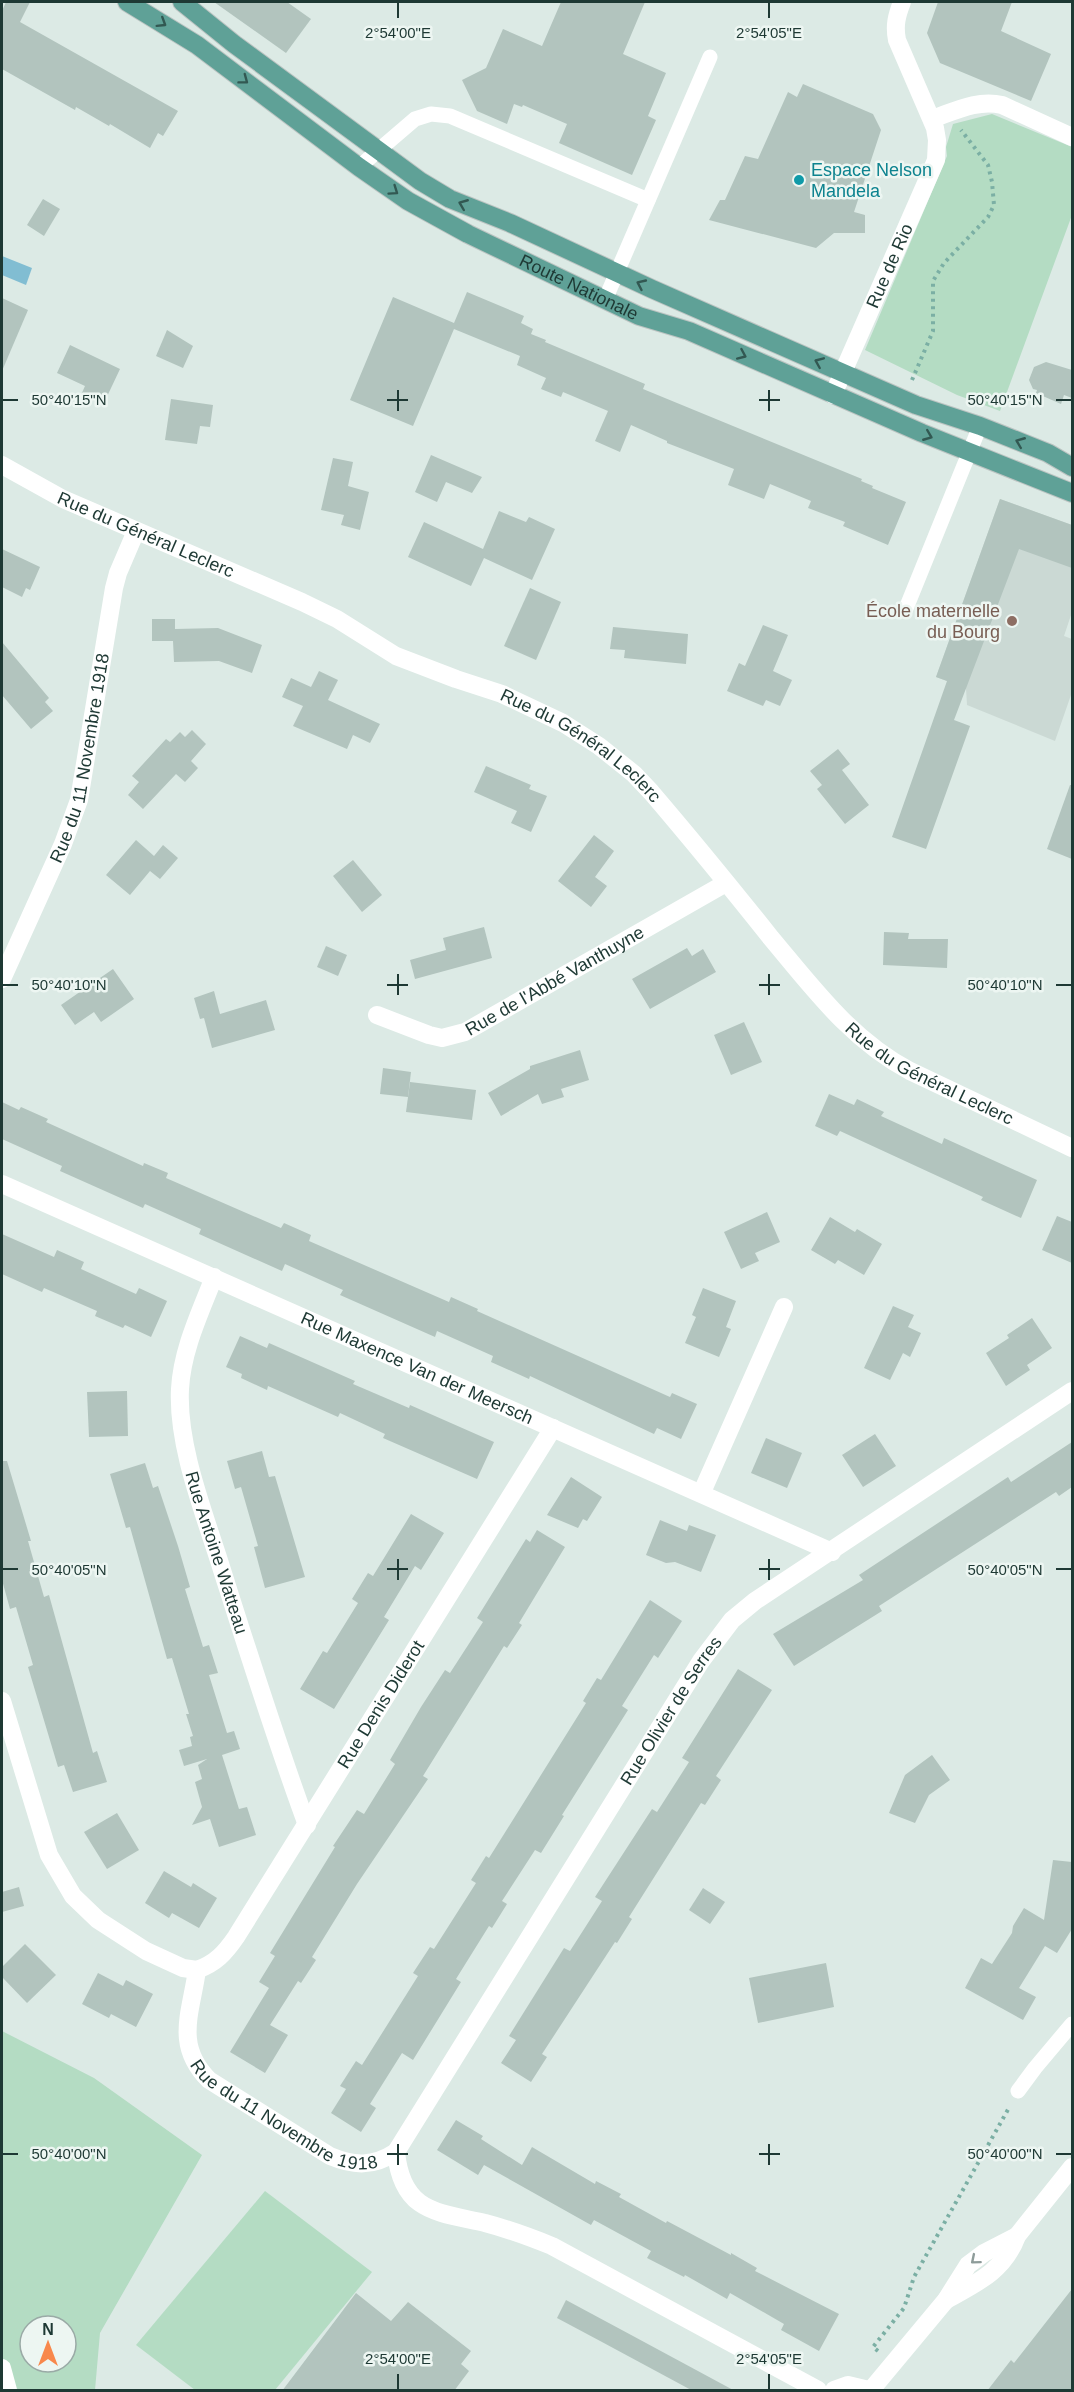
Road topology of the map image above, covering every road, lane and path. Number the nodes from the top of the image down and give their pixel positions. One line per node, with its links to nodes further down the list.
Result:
1 (127, 2): 8 (main road, Route Nationale, one-way to 8)
2 (182, 2): 7 (main road, Route Nationale)
3 (902, 2): 5 (street, Rue de Rio)
4 (711, 57): 9 (lane)
5 (939, 116): 6 (street); 12 (street, Rue de Rio); 13 (path)
6 (1072, 137)
7 (378, 150): 8 (lane); 9 (lane); 10 (main road, Route Nationale, one-way to 7)
8 (359, 167): 11 (main road, Route Nationale, one-way to 11)
9 (648, 200): 10 (lane)
10 (618, 273): 11 (lane); 12 (main road, Route Nationale, one-way to 10)
11 (605, 300): 14 (main road, Route Nationale, one-way to 14)
12 (843, 372): 13 (main road, Route Nationale); 14 (street, Rue de Rio)
13 (881, 390): 15 (main road, Route Nationale)
14 (833, 395): 16 (main road, Route Nationale, one-way to 16)
15 (980, 426): 16 (lane); 18 (main road, Route Nationale, one-way to 15)
16 (970, 453): 19 (main road, Route Nationale); 21 (lane)
17 (2, 465): 20 (street, Rue du Général Leclerc)
18 (1072, 467)
19 (1072, 493)
20 (136, 531): 22 (street, Rue du Général Leclerc); 23 (street, Rue du 11 Novembre 1918)
21 (905, 611)
22 (726, 883): 24 (street, Rue de l'Abbé Vanthuyne); 25 (street, Rue du Général Leclerc)
23 (2, 979)
24 (377, 1015)
25 (1072, 1148)
26 (2, 1184): 27 (street, Rue Maxence Van der Meersch)
27 (214, 1277): 30 (street, Rue Maxence Van der Meersch); 34 (street, Rue Antoine Watteau)
28 (784, 1307): 31 (street)
29 (1072, 1392): 32 (street, Rue Olivier de Serres)
30 (553, 1428): 31 (street, Rue Maxence Van der Meersch); 34 (street, Rue Denis Diderot)
31 (702, 1492): 32 (street, Rue Maxence Van der Meersch)
32 (832, 1551): 38 (street, Rue Olivier de Serres)
33 (2, 1701): 35 (street)
34 (307, 1825): 35 (street, Rue Denis Diderot)
35 (197, 1970): 38 (street, Rue du 11 Novembre 1918)
36 (1072, 2024): 37 (lane)
37 (1018, 2091): 40 (path)
38 (396, 2152): 43 (street, Rue du 11 Novembre 1918)
39 (1072, 2167): 40 (street)
40 (894, 2364): 45 (street)
41 (2, 2368): 42 (street)
42 (8, 2391)
43 (818, 2391)
44 (834, 2391): 45 (street)
45 (870, 2391)

